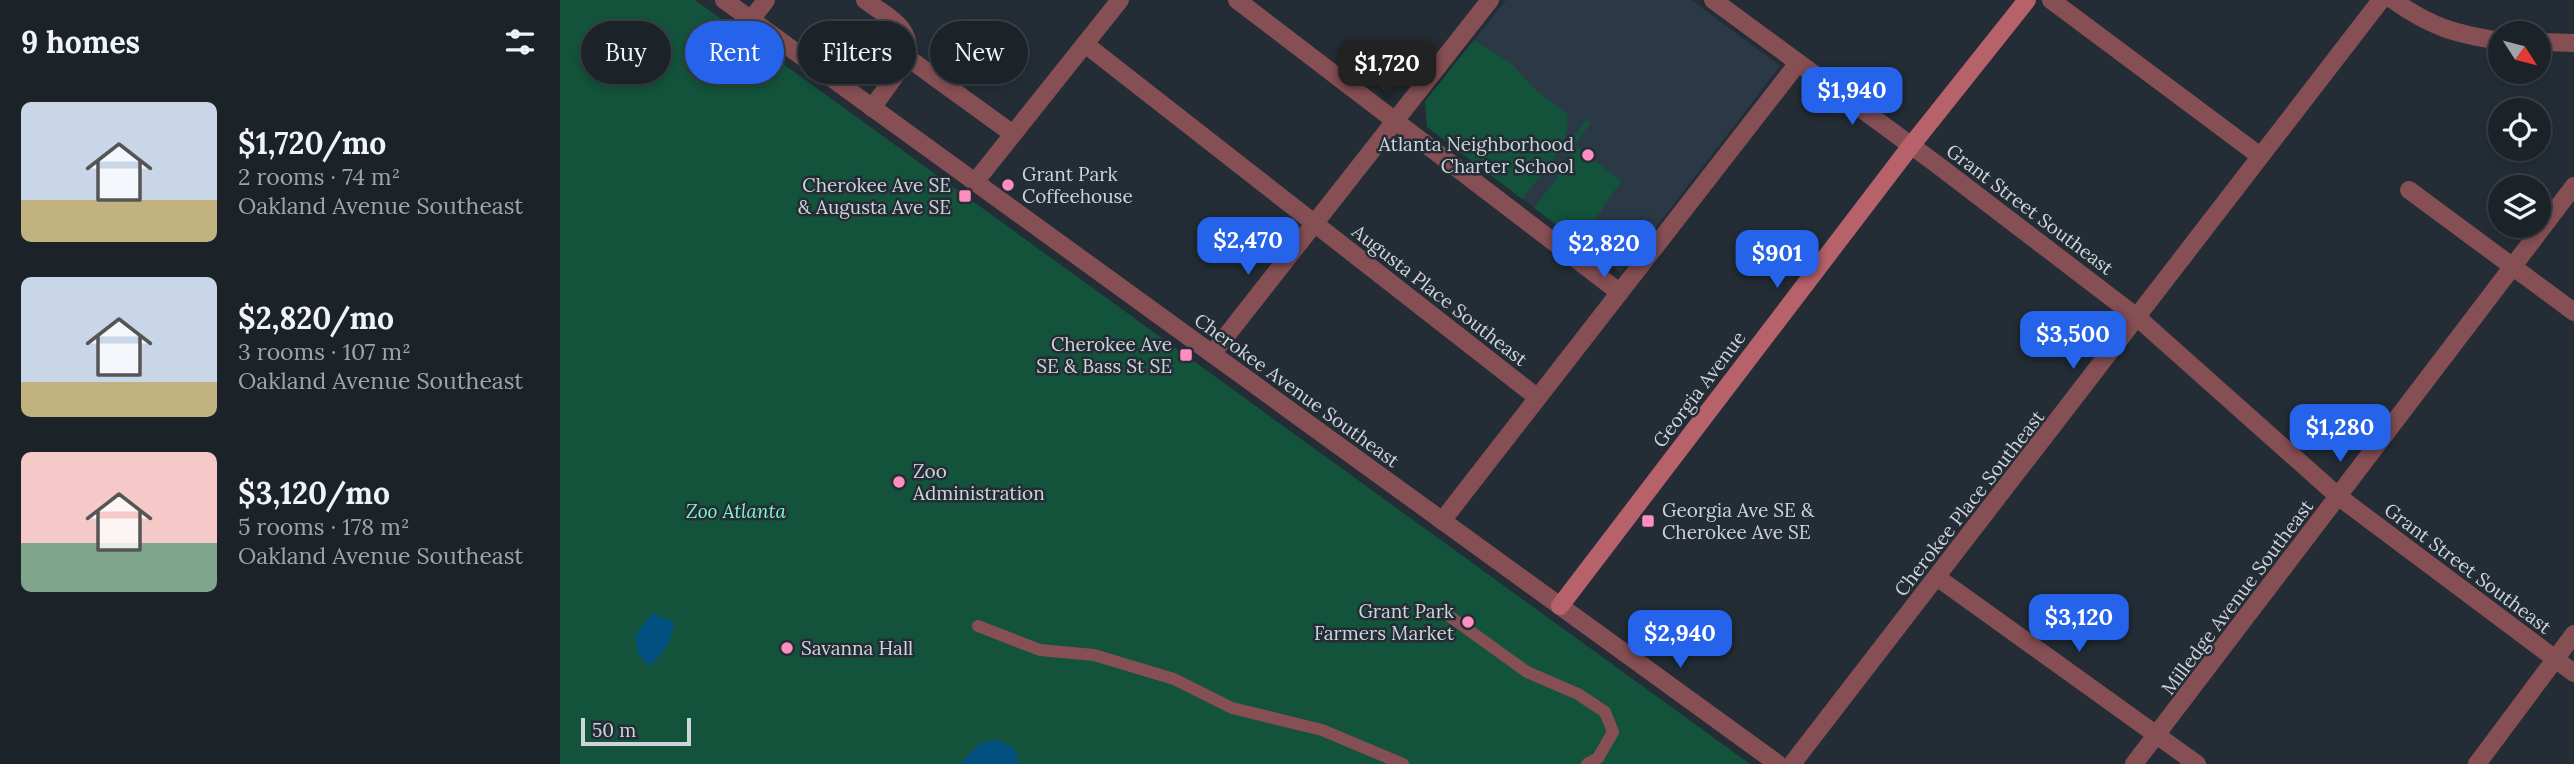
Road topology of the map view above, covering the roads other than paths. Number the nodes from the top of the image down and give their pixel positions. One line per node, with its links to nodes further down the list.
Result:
1 (724, 0): 12 (street, Cherokee Avenue Southeast)
2 (766, 0): 12 (street)
3 (865, 0): 13 (street)
4 (1120, 0): 17 (street)
5 (1237, 0): 22 (street)
6 (1490, 0): 22 (street)
7 (1713, 0): 18 (street, Grant Street Southeast)
8 (2027, 0): 24 (main road, Georgia Avenue)
9 (2051, 0): 25 (street)
10 (2381, 0): 25 (street, Cherokee Place Southeast)
11 (2393, 0): 14 (street)
12 (751, 20): 21 (street, Cherokee Avenue Southeast)
13 (892, 21)
14 (2488, 38)
15 (2552, 42): 16 (street)
16 (2574, 43)
17 (1084, 44): 23 (street); 29 (street, Augusta Place Southeast)
18 (1798, 63): 24 (street, Grant Street Southeast); 31 (street)
19 (916, 64): 23 (street)
20 (889, 84): 21 (street)
21 (872, 108): 26 (street, Cherokee Avenue Southeast)
22 (1395, 121): 29 (street); 31 (street)
23 (1013, 134): 26 (street)
24 (1910, 147): 33 (street, Grant Street Southeast); 39 (main road, Georgia Avenue)
25 (2260, 156): 33 (street, Cherokee Place Southeast)
26 (975, 182): 34 (street, Cherokee Avenue Southeast)
27 (2574, 186): 30 (street, Milledge Avenue Southeast)
28 (2409, 190): 30 (street)
29 (1314, 223): 34 (street); 35 (street, Augusta Place Southeast)
30 (2513, 267): 32 (street); 36 (street, Milledge Avenue Southeast)
31 (1619, 292): 35 (street)
32 (2574, 312)
33 (2138, 318): 36 (street, Grant Street Southeast); 38 (street, Cherokee Place Southeast)
34 (1212, 354): 37 (street, Cherokee Avenue Southeast)
35 (1538, 398): 37 (street)
36 (2339, 498): 43 (street, Grant Street Southeast); 45 (street, Milledge Avenue Southeast)
37 (1442, 521): 39 (street, Cherokee Avenue Southeast)
38 (1938, 578): 45 (street); 49 (street, Cherokee Place Southeast)
39 (1560, 606): 48 (street, Cherokee Avenue Southeast)
40 (1445, 613): 47 (street)
41 (978, 626): 46 (street)
42 (2574, 634): 43 (street)
43 (2555, 659): 44 (street, Grant Street Southeast); 52 (street)
44 (2574, 673)
45 (2157, 735): 50 (street, Milledge Avenue Southeast); 51 (street)
46 (1403, 764)
47 (1587, 764)
48 (1778, 764)
49 (1792, 764)
50 (2134, 764)
51 (2197, 764)
52 (2477, 764)

